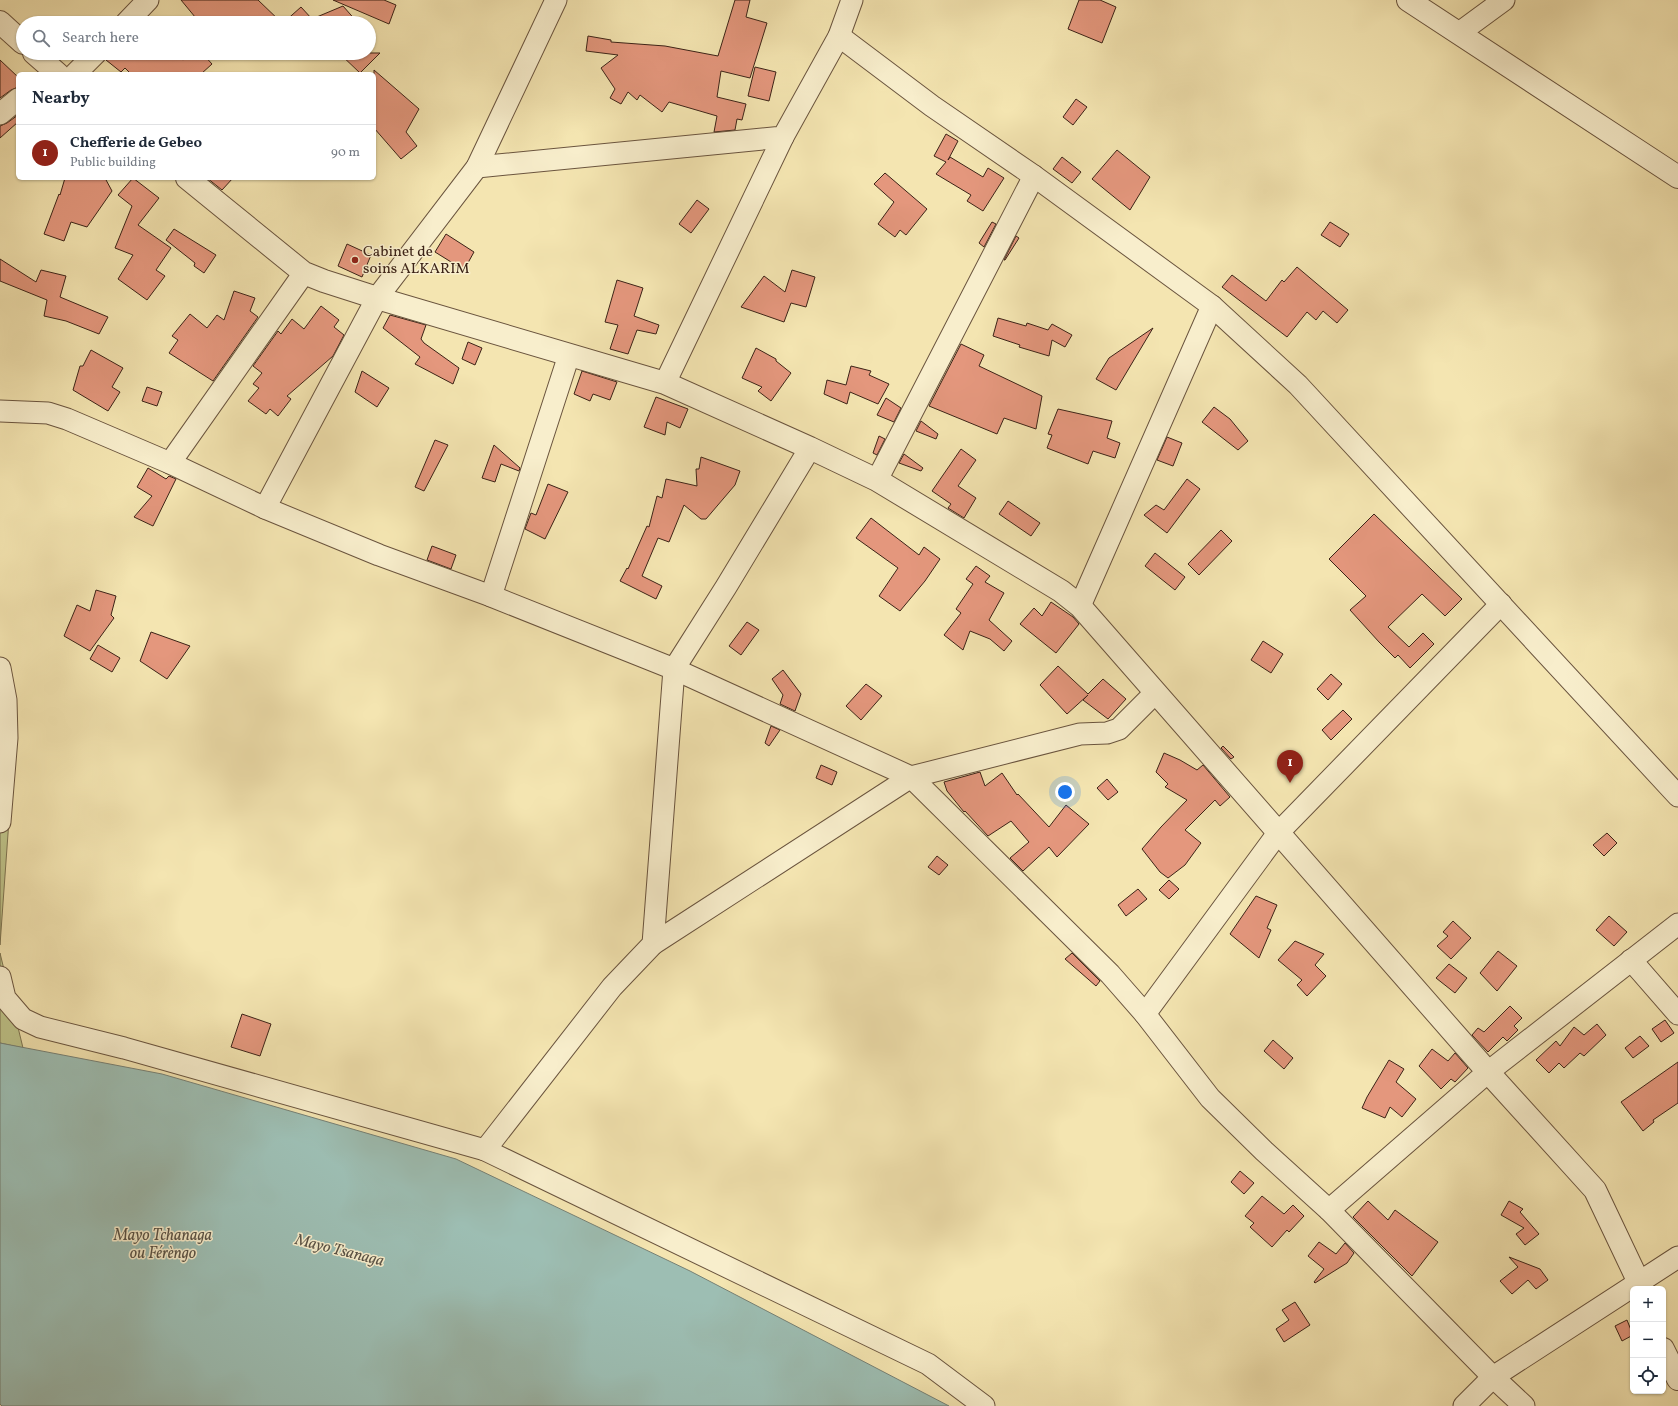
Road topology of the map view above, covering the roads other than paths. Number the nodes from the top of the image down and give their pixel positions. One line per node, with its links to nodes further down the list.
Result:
1 (148, 0): 6 (street)
2 (556, 0): 18 (street)
3 (852, 0): 9 (street)
4 (1408, 0): 8 (street)
5 (1504, 0): 8 (street)
6 (133, 16)
7 (0, 22): 10 (street)
8 (1459, 34): 20 (street)
9 (839, 36): 17 (street); 19 (street)
10 (16, 37)
11 (41, 60): 13 (street)
12 (89, 60): 14 (street)
13 (53, 72)
14 (77, 72)
15 (16, 101): 16 (street)
16 (0, 114)
17 (783, 138): 18 (street); 26 (street)
18 (478, 167): 23 (street)
19 (1034, 176): 24 (street); 30 (street)
20 (1678, 177)
21 (189, 180): 22 (street)
22 (304, 272): 23 (street); 29 (street)
23 (377, 298): 25 (street); 31 (street)
24 (1212, 306): 33 (street); 34 (street)
25 (569, 355): 26 (street); 32 (street)
26 (665, 383): 28 (street)
27 (0, 411): 29 (street)
28 (810, 448): 30 (street); 36 (street)
29 (170, 463): 31 (street)
30 (877, 480): 34 (street)
31 (265, 508): 32 (street)
32 (491, 596): 36 (street)
33 (1501, 604): 39 (street); 41 (street)
34 (1080, 606): 37 (street)
35 (0, 668): 40 (street)
36 (674, 669): 38 (street); 43 (street)
37 (1155, 692): 38 (street); 41 (street)
38 (911, 777): 43 (street); 46 (street)
39 (1678, 796)
40 (0, 822)
41 (1278, 833): 46 (street); 48 (street)
42 (1678, 924): 44 (street)
43 (653, 944): 49 (street)
44 (1631, 960): 47 (street); 48 (street)
45 (0, 977): 49 (street)
46 (1145, 1014): 50 (street)
47 (1678, 1014)
48 (1488, 1072): 50 (street); 52 (street)
49 (485, 1150): 56 (street)
50 (1328, 1210): 54 (street)
51 (1678, 1257): 52 (street)
52 (1641, 1285): 54 (street)
53 (1666, 1355): 55 (street)
54 (1493, 1377): 57 (street); 58 (street)
55 (1678, 1379)
56 (984, 1406)
57 (1464, 1406)
58 (1524, 1406)

